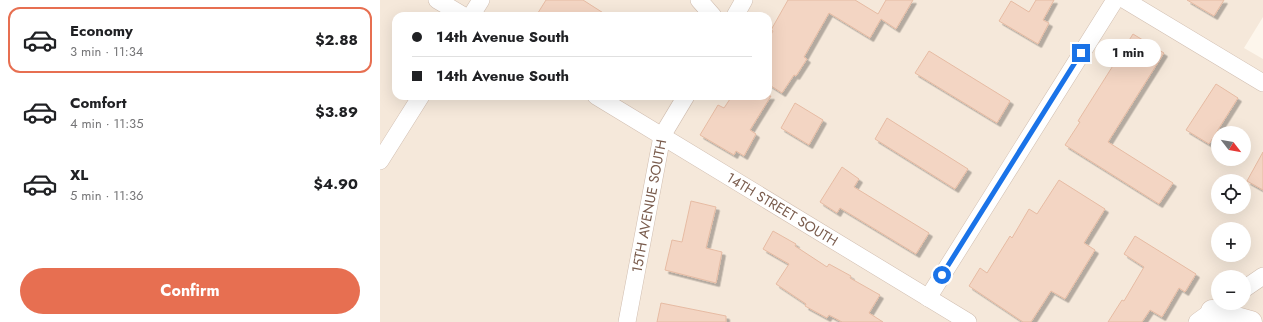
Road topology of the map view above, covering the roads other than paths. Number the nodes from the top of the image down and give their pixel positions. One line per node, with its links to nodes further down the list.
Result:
1 (437, 0): 7 (street)
2 (482, 0): 8 (street)
3 (699, 0): 9 (street)
4 (744, 0): 10 (street)
5 (1115, 0): 19 (street)
6 (1125, 0): 11 (street)
7 (457, 12)
8 (474, 12)
9 (710, 12)
10 (737, 12)
11 (1263, 83)
12 (418, 100): 16 (street)
13 (603, 100): 15 (street, 14TH STREET SOUTH)
14 (684, 100): 15 (street, 15TH AVENUE SOUTH)
15 (662, 136): 19 (street, 14TH STREET SOUTH); 21 (street, 15TH AVENUE SOUTH)
16 (380, 161)
17 (1263, 276): 18 (street)
18 (1251, 284)
19 (928, 298): 22 (street, 14TH STREET SOUTH)
20 (1211, 312): 23 (street)
21 (627, 322)
22 (968, 322)
23 (1251, 322)

